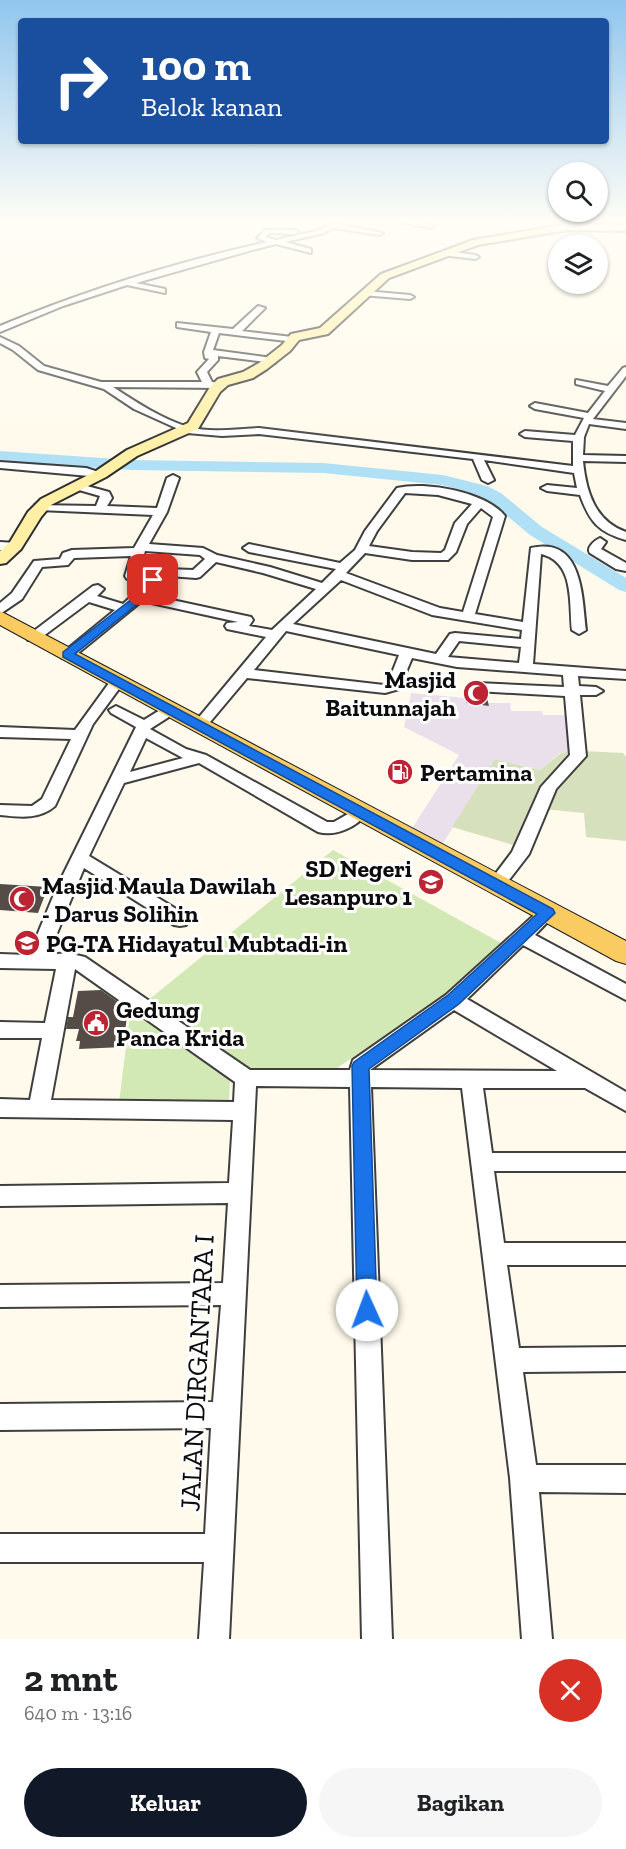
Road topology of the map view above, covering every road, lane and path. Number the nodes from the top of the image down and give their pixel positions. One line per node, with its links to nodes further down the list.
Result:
1 (74, 299): 6 (street)
2 (358, 299): 11 (street)
3 (261, 308): 8 (street)
4 (222, 318): 7 (street)
5 (180, 325): 7 (street)
6 (0, 328)
7 (214, 330): 8 (street); 12 (street)
8 (236, 332): 11 (street)
9 (0, 340): 16 (street)
10 (242, 344): 11 (street)
11 (289, 344): 13 (street)
12 (208, 352): 13 (street); 17 (street)
13 (272, 361): 18 (street)
14 (626, 370): 19 (street)
15 (579, 382): 19 (street)
16 (99, 384): 17 (street); 23 (street)
17 (208, 384): 18 (street)
18 (221, 385): 23 (street)
19 (612, 390): 21 (street)
20 (535, 406): 21 (street)
21 (588, 418): 22 (street); 25 (street)
22 (626, 426)
23 (183, 431): 26 (street); 31 (street)
24 (525, 434): 25 (street)
25 (578, 438): 27 (street)
26 (477, 456): 30 (street); 33 (street)
27 (577, 458): 28 (street); 30 (street)
28 (626, 459)
29 (0, 465): 31 (street)
30 (578, 470): 36 (street)
31 (100, 474): 34 (street)
32 (173, 478): 40 (street)
33 (488, 480)
34 (76, 486): 38 (street); 39 (street)
35 (548, 488): 36 (street)
36 (583, 492): 41 (street)
37 (478, 503): 45 (street); 45 (street); 57 (street)
38 (39, 507): 39 (street); 43 (street)
39 (99, 511): 40 (street)
40 (161, 512): 46 (street)
41 (626, 536)
42 (600, 542): 49 (street)
43 (8, 547): 48 (street)
44 (249, 548): 50 (street)
45 (361, 549): 50 (street)
46 (139, 550): 47 (street); 51 (street); 55 (street)
47 (213, 558): 51 (street); 52 (street)
48 (0, 559)
49 (626, 567)
50 (341, 571): 52 (street); 57 (street)
51 (132, 573): 53 (street)
52 (324, 588): 62 (street)
53 (140, 597): 54 (street); 60 (street)
54 (125, 609): 63 (street); 66 (street)
55 (0, 610)
56 (0, 617): 63 (main road)
57 (468, 617): 59 (street)
58 (214, 623): 60 (street)
59 (529, 627): 61 (street); 64 (street)
60 (241, 628): 62 (street)
61 (579, 630)
62 (279, 631): 65 (street); 70 (street)
63 (33, 637): 66 (main road)
64 (527, 644): 67 (street); 68 (street)
65 (407, 652): 67 (street); 70 (street)
66 (67, 655): 72 (main road)
67 (440, 659): 68 (street)
68 (526, 667): 69 (street)
69 (570, 670): 71 (street); 74 (street)
70 (242, 673): 78 (street)
71 (626, 675)
72 (117, 682): 77 (main road); 81 (street)
73 (477, 687): 74 (street)
74 (570, 691): 75 (street); 87 (street)
75 (596, 691)
76 (116, 710): 79 (street)
77 (170, 710): 78 (main road); 79 (street)
78 (200, 725): 85 (main road)
79 (143, 728): 82 (street); 83 (street)
80 (0, 732): 81 (street)
81 (80, 735): 84 (street)
82 (201, 758): 83 (street); 85 (street)
83 (117, 780): 86 (street)
84 (0, 810)
85 (360, 812): 87 (main road)
86 (81, 859): 89 (street); 92 (street)
87 (496, 885): 88 (main road)
88 (547, 913): 90 (street); 91 (main road)
89 (180, 920)
90 (523, 937): 95 (street); 96 (street)
91 (626, 954)
92 (36, 960): 93 (street); 94 (street)
93 (67, 960): 98 (street); 100 (street)
94 (0, 961)
95 (626, 993)
96 (453, 1000): 99 (street); 102 (street)
97 (0, 1030): 98 (street)
98 (54, 1031): 105 (street)
99 (359, 1077): 100 (street); 101 (street); 124 (street)
100 (246, 1078): 106 (street, JALAN DIRGANTARA I)
101 (471, 1080): 102 (street); 107 (street)
102 (589, 1080): 103 (street)
103 (626, 1102)
104 (0, 1108): 105 (street)
105 (39, 1108): 106 (street)
106 (243, 1111): 109 (street, JALAN DIRGANTARA I)
107 (483, 1162): 108 (street); 111 (street)
108 (626, 1162)
109 (238, 1193): 110 (street); 113 (street, JALAN DIRGANTARA I)
110 (0, 1196)
111 (495, 1254): 112 (street); 116 (street)
112 (626, 1254)
113 (234, 1294): 114 (street); 117 (street, JALAN DIRGANTARA I)
114 (0, 1296)
115 (626, 1359): 116 (street)
116 (508, 1360): 119 (street)
117 (225, 1415): 118 (street); 122 (street, JALAN DIRGANTARA I)
118 (0, 1417)
119 (524, 1478): 120 (street); 125 (street)
120 (626, 1479)
121 (0, 1548): 122 (street)
122 (218, 1548): 123 (street, JALAN DIRGANTARA I)
123 (214, 1639)
124 (377, 1639)
125 (537, 1639)

